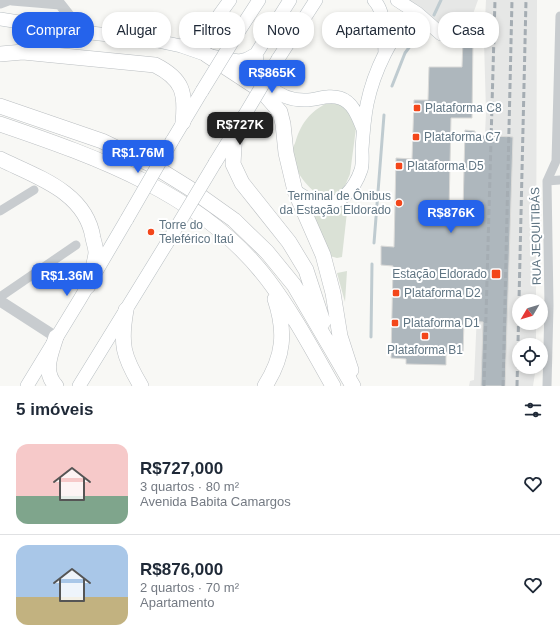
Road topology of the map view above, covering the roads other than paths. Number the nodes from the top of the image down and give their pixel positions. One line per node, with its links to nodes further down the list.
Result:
1 (8, 0): 10 (street)
2 (12, 0): 9 (street)
3 (230, 0): 13 (main road)
4 (259, 0): 31 (main road, bridge)
5 (290, 0): 26 (main road)
6 (321, 0): 11 (main road)
7 (374, 0): 24 (main road)
8 (397, 0): 14 (main road)
9 (61, 2): 12 (street)
10 (0, 3)
11 (312, 5): 34 (main road, bridge)
12 (68, 12)
13 (221, 12)
14 (415, 12)
15 (560, 16): 37 (street, RUA JEQUITIBÁS)
16 (0, 19): 17 (main road)
17 (12, 21)
18 (430, 24): 19 (main road)
19 (438, 31)
20 (94, 33): 21 (main road)
21 (179, 46)
22 (187, 48): 27 (main road)
23 (388, 48): 24 (main road)
24 (385, 53): 33 (main road)
25 (0, 54): 31 (highway)
26 (256, 54): 27 (main road); 33 (main road)
27 (206, 55): 39 (highway)
28 (0, 96): 30 (highway)
29 (0, 106): 30 (highway)
30 (45, 121): 48 (highway)
31 (183, 122): 43 (main road, bridge)
32 (0, 124): 42 (highway)
33 (363, 129): 39 (main road)
34 (236, 130): 46 (main road, bridge); 48 (highway)
35 (0, 159): 43 (highway)
36 (560, 180): 37 (street)
37 (547, 181): 56 (street, RUA JEQUITIBÁS)
38 (34, 190): 40 (street)
39 (295, 191): 55 (highway)
40 (0, 211)
41 (76, 245): 44 (street)
42 (269, 281): 53 (highway); 54 (highway)
43 (88, 286): 47 (main road)
44 (0, 297)
45 (0, 301): 47 (street)
46 (126, 310): 51 (main road); 52 (highway)
47 (56, 337): 49 (main road); 50 (highway)
48 (332, 350): 55 (highway)
49 (27, 386)
50 (56, 386)
51 (79, 386)
52 (141, 386)
53 (265, 386)
54 (333, 386)
55 (355, 386)
56 (547, 386)

